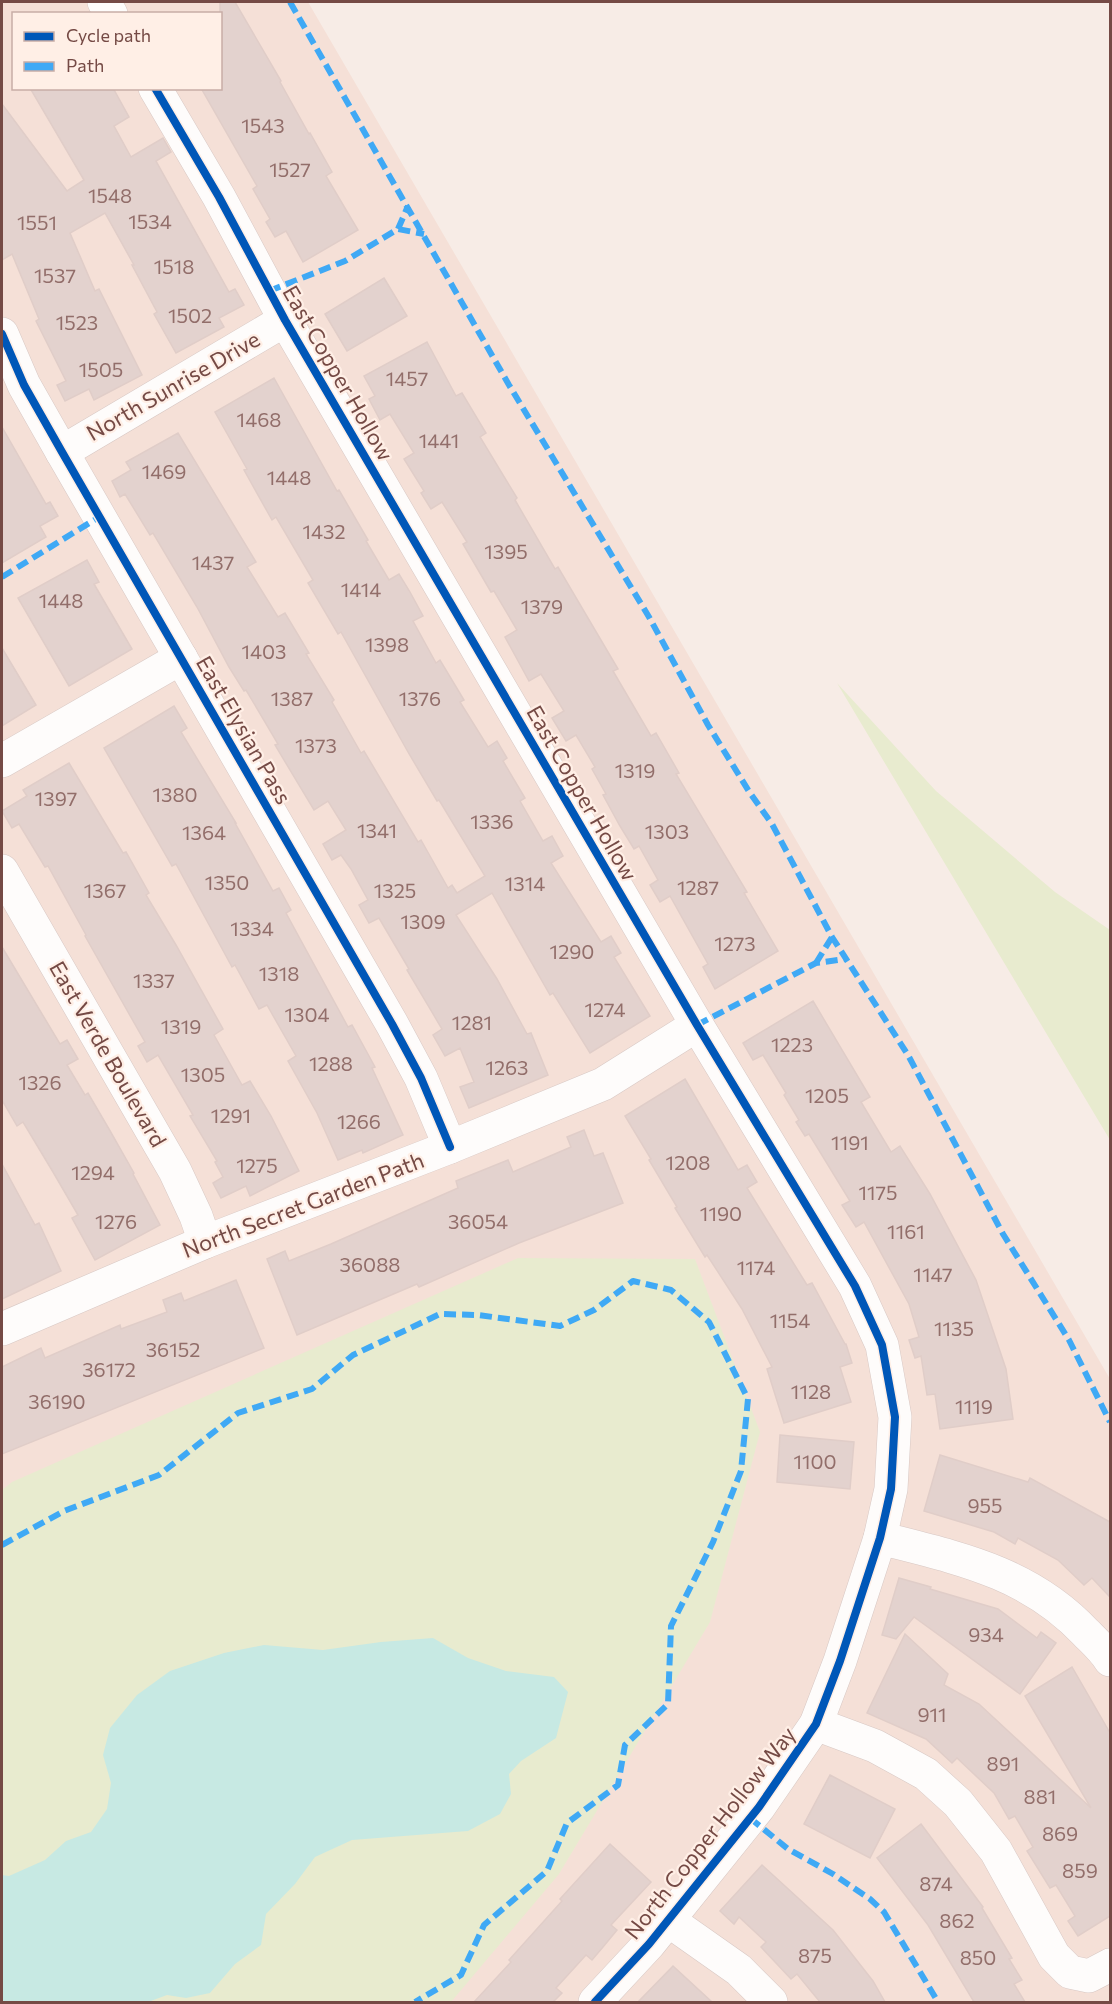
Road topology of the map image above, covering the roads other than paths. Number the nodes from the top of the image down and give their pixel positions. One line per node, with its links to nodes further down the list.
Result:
1 (156, 90): 2 (street, East Copper Hollow)
2 (285, 320): 4 (street, North Sunrise Drive); 8 (street, East Copper Hollow)
3 (2, 334): 4 (street, East Elysian Pass)
4 (62, 452): 5 (street, East Elysian Pass)
5 (181, 658): 6 (street); 9 (street, East Elysian Pass)
6 (2, 760)
7 (2, 871): 10 (street, East Verde Boulevard)
8 (697, 1025): 9 (street, North Secret Garden Path); 12 (street, East Copper Hollow)
9 (450, 1147): 10 (street, North Secret Garden Path)
10 (205, 1242): 11 (street, North Secret Garden Path)
11 (2, 1329)
12 (880, 1538): 13 (street); 14 (street, North Copper Hollow Way)
13 (1110, 1660)
14 (816, 1724): 15 (street, North Copper Hollow Way); 16 (street)
15 (668, 1920): 17 (street, North Copper Hollow Way); 18 (street)
16 (1110, 1965)
17 (595, 2002)
18 (771, 2002)

